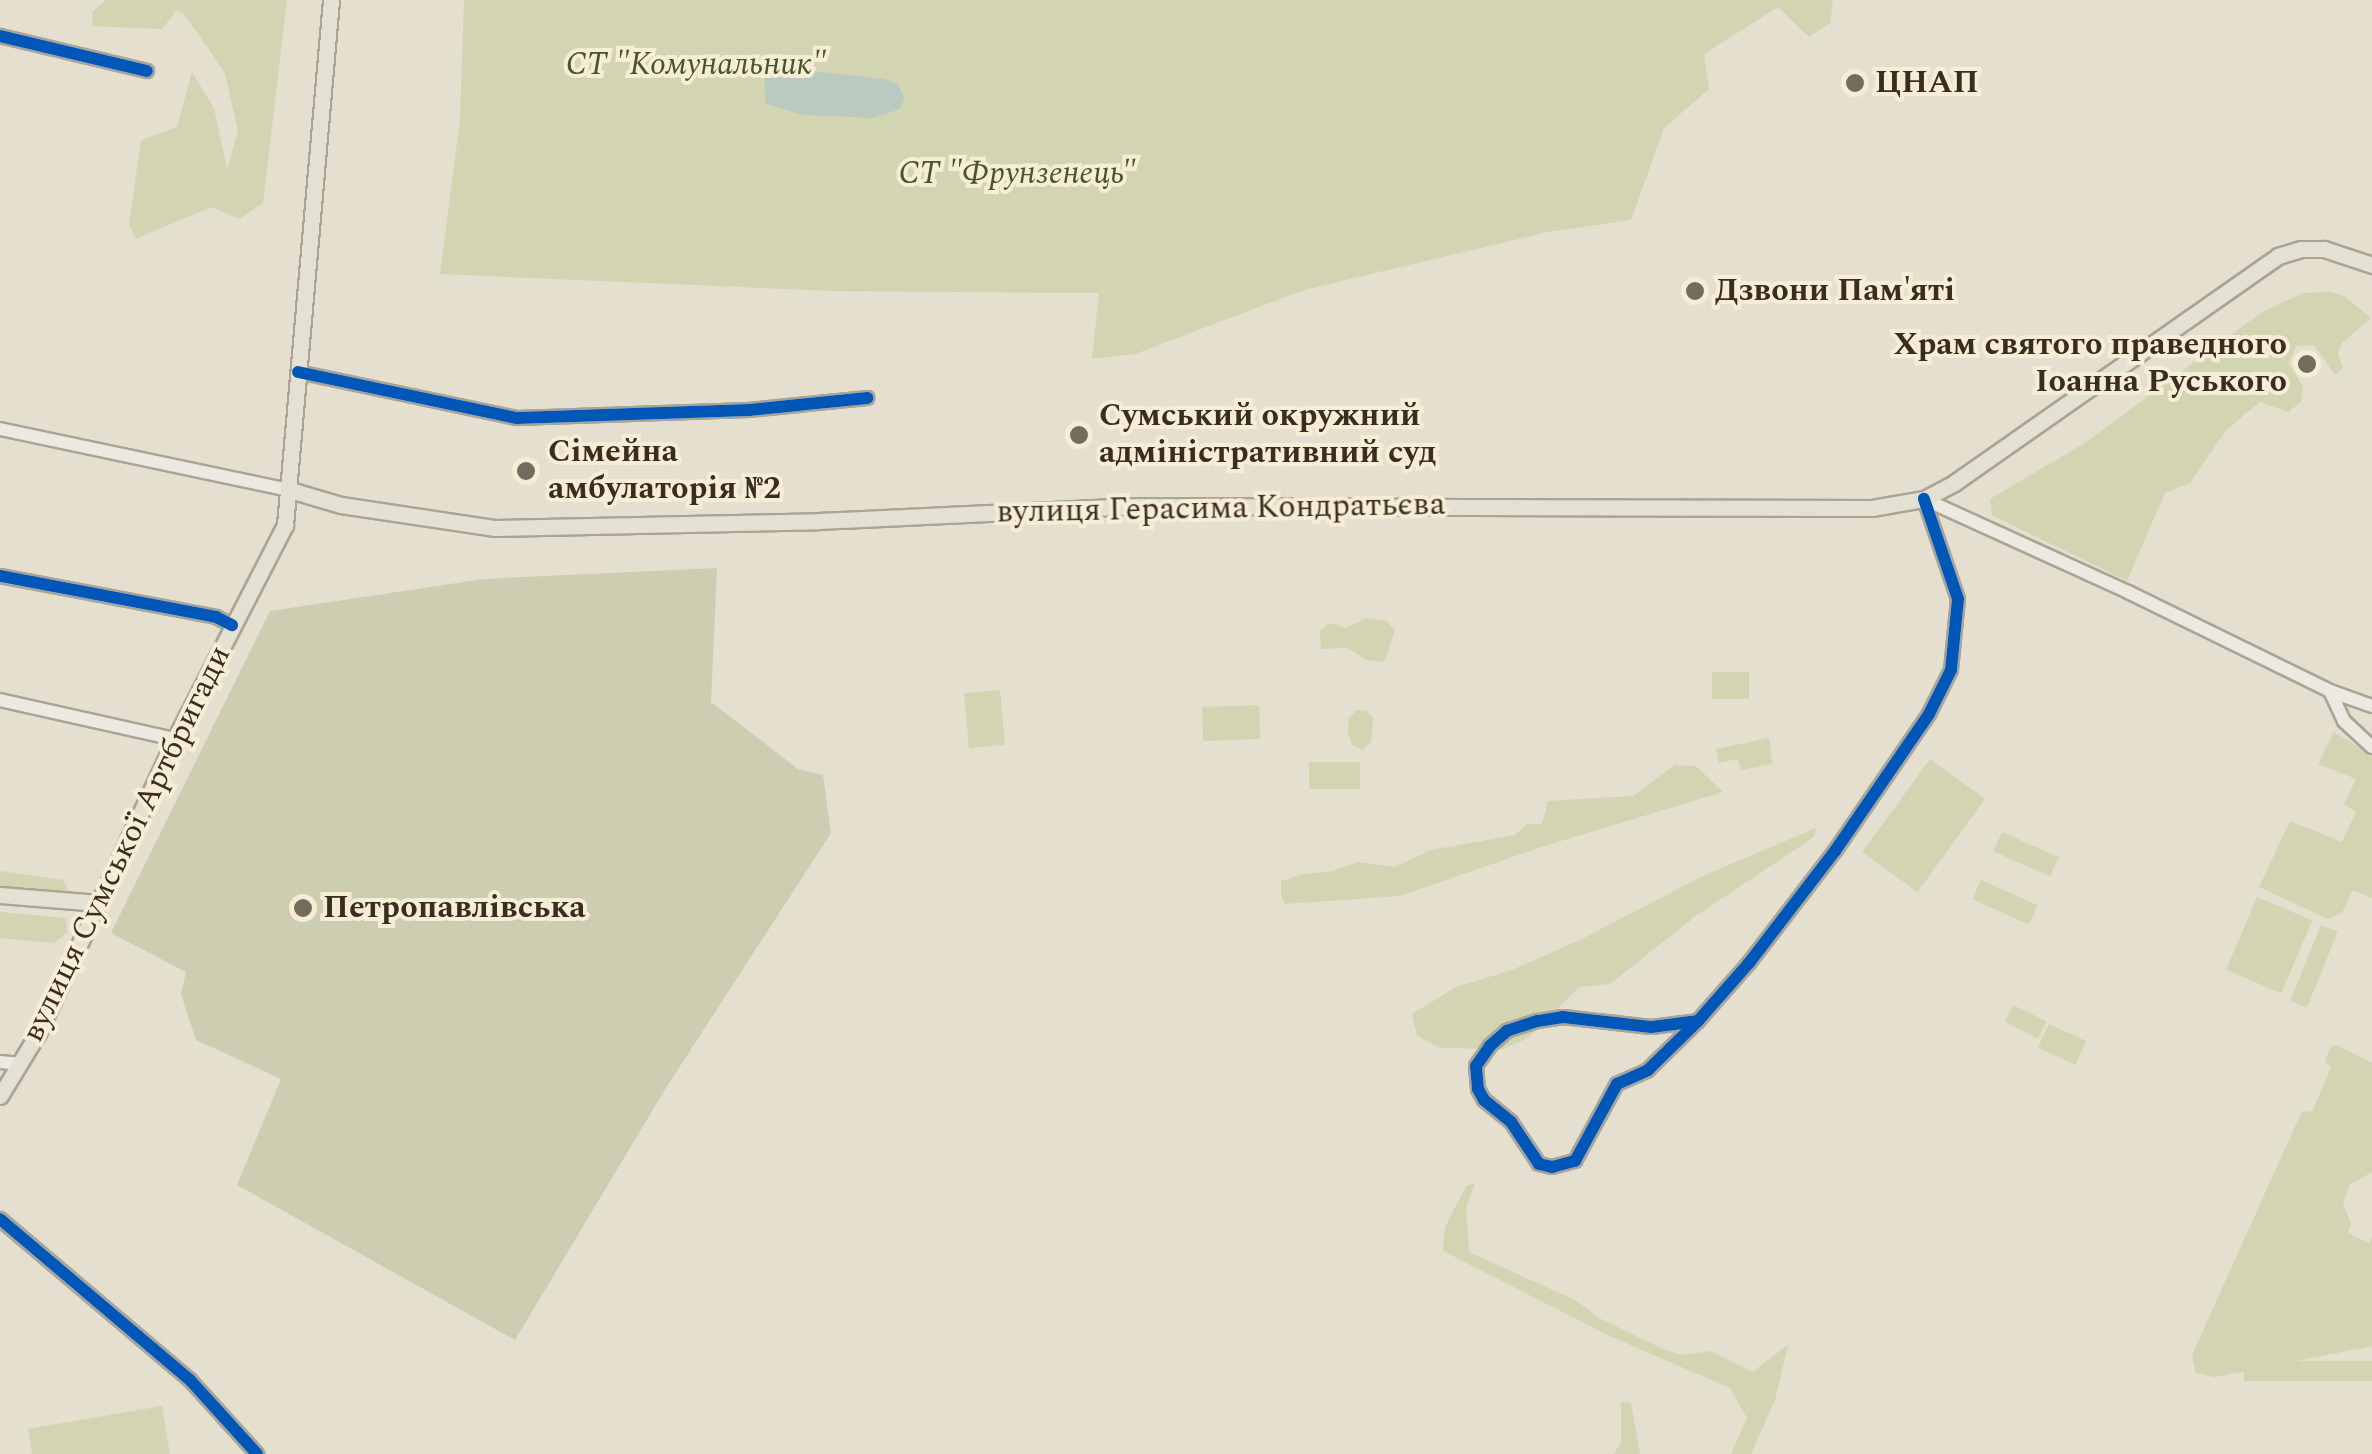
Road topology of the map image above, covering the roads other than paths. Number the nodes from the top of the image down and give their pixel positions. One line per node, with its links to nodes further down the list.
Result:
1 (332, 0): 5 (main road, вулиця Сумської Артбригади)
2 (0, 36): 3 (street)
3 (147, 72)
4 (2372, 265): 9 (main road, вулиця Герасима Кондратьєва)
5 (298, 372): 6 (street); 8 (main road, вулиця Сумської Артбригади)
6 (867, 398)
7 (0, 429): 8 (street, вулиця Герасима Кондратьєва)
8 (290, 490): 9 (main road, вулиця Герасима Кондратьєва); 11 (main road, вулиця Сумської Артбригади)
9 (1924, 499): 12 (street); 19 (street)
10 (0, 576): 11 (street)
11 (232, 625): 15 (main road, вулиця Сумської Артбригади)
12 (2330, 692): 14 (street); 16 (street)
13 (0, 700): 15 (street)
14 (2372, 706)
15 (175, 739): 18 (main road, вулиця Сумської Артбригади)
16 (2372, 747)
17 (0, 894): 18 (main road)
18 (99, 903): 21 (main road, вулиця Сумської Артбригади)
19 (1698, 1021): 19 (street)
20 (0, 1062): 21 (street)
21 (22, 1064): 22 (main road, вулиця Сумської Артбригади)
22 (0, 1096)
23 (0, 1219): 24 (street)
24 (257, 1454)

